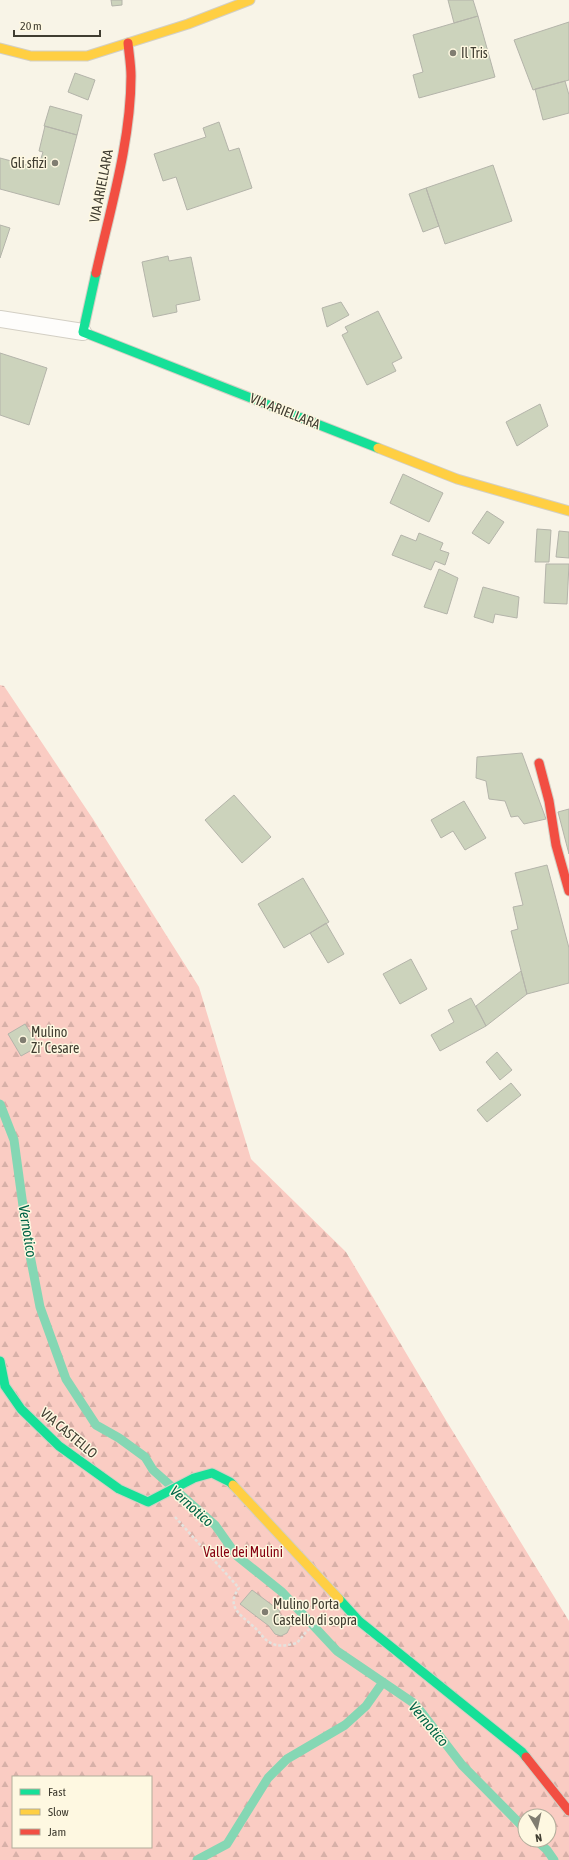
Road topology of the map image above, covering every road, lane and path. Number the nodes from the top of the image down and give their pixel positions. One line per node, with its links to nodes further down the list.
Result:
1 (250, 0): 2 (street)
2 (128, 43): 3 (street); 5 (street, VIA ARIELLARA)
3 (0, 48)
4 (0, 320): 5 (lane, VIA ARIELLARA)
5 (82, 332): 6 (street, VIA ARIELLARA)
6 (569, 512)
7 (539, 763): 8 (street)
8 (569, 891)
9 (0, 1362): 10 (street, VIA CASTELLO)
10 (160, 1496): 11 (path); 12 (street)
11 (328, 1613)
12 (569, 1811)

